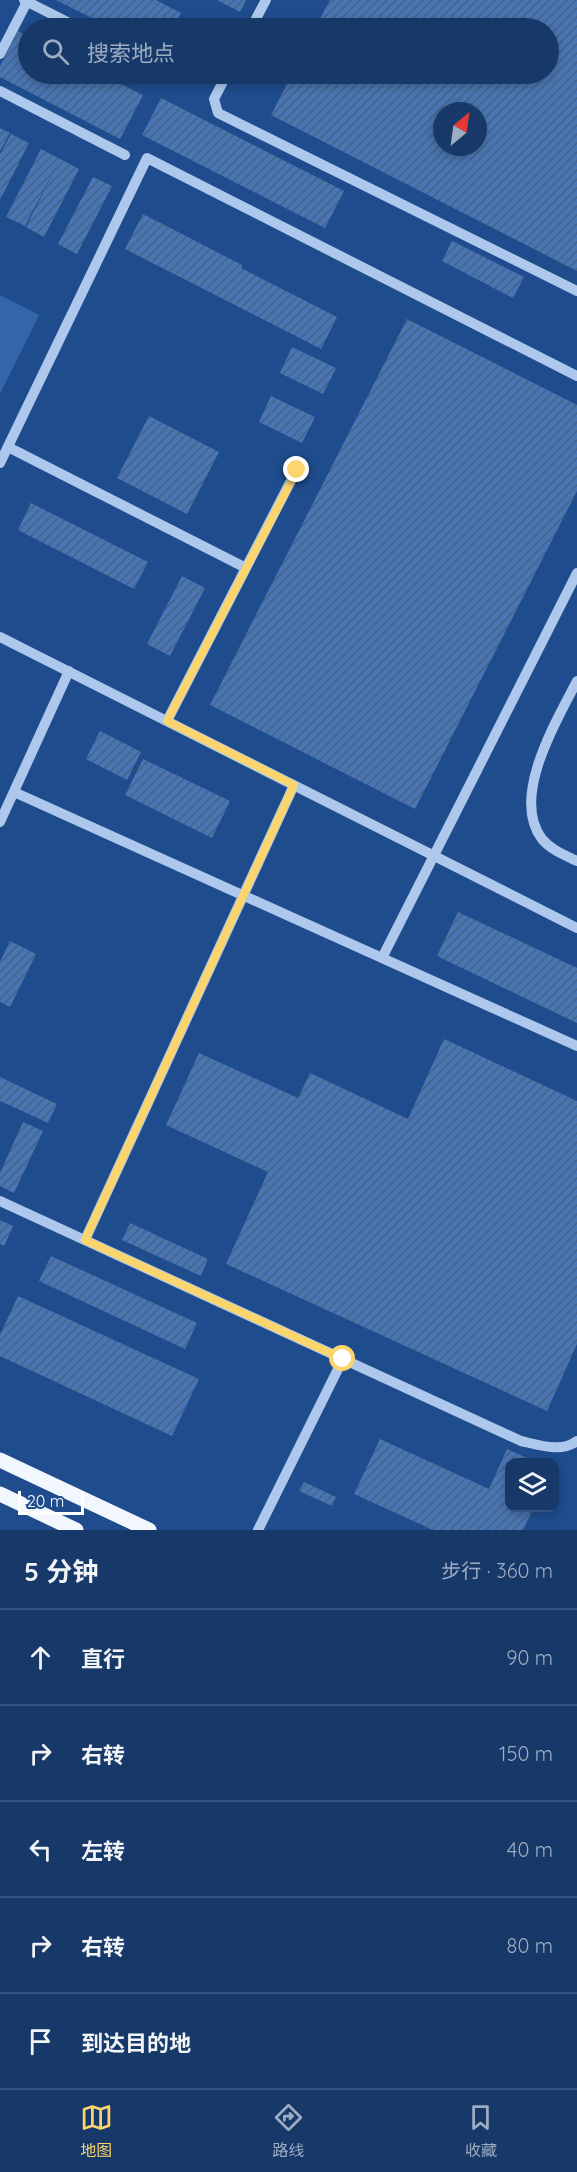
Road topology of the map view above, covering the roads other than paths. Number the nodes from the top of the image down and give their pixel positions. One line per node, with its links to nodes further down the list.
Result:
1 (266, 0): 4 (lane)
2 (26, 1): 3 (lane); 5 (lane)
3 (59, 18)
4 (256, 18)
5 (0, 54)
6 (222, 84): 9 (lane)
7 (0, 91): 8 (lane)
8 (125, 155)
9 (577, 291)
10 (577, 376): 11 (lane)
11 (8, 447): 12 (lane); 14 (lane)
12 (0, 463)
13 (297, 470): 14 (lane)
14 (246, 568): 19 (lane)
15 (577, 573): 23 (lane)
16 (0, 637): 17 (lane)
17 (69, 671): 19 (lane); 21 (lane)
18 (577, 681): 24 (lane)
19 (167, 721): 20 (lane)
20 (294, 785): 23 (lane); 25 (lane)
21 (14, 792): 22 (lane); 25 (lane)
22 (0, 822)
23 (433, 855): 26 (lane); 27 (lane)
24 (577, 861)
25 (243, 896): 27 (lane); 30 (lane)
26 (577, 928)
27 (382, 958): 28 (lane)
28 (577, 1046)
29 (0, 1201): 30 (lane)
30 (85, 1240): 31 (lane)
31 (343, 1359): 32 (lane); 37 (lane)
32 (577, 1441)
33 (0, 1460): 36 (main road)
34 (0, 1494): 35 (main road)
35 (76, 1530)
36 (149, 1530)
37 (258, 1530)

